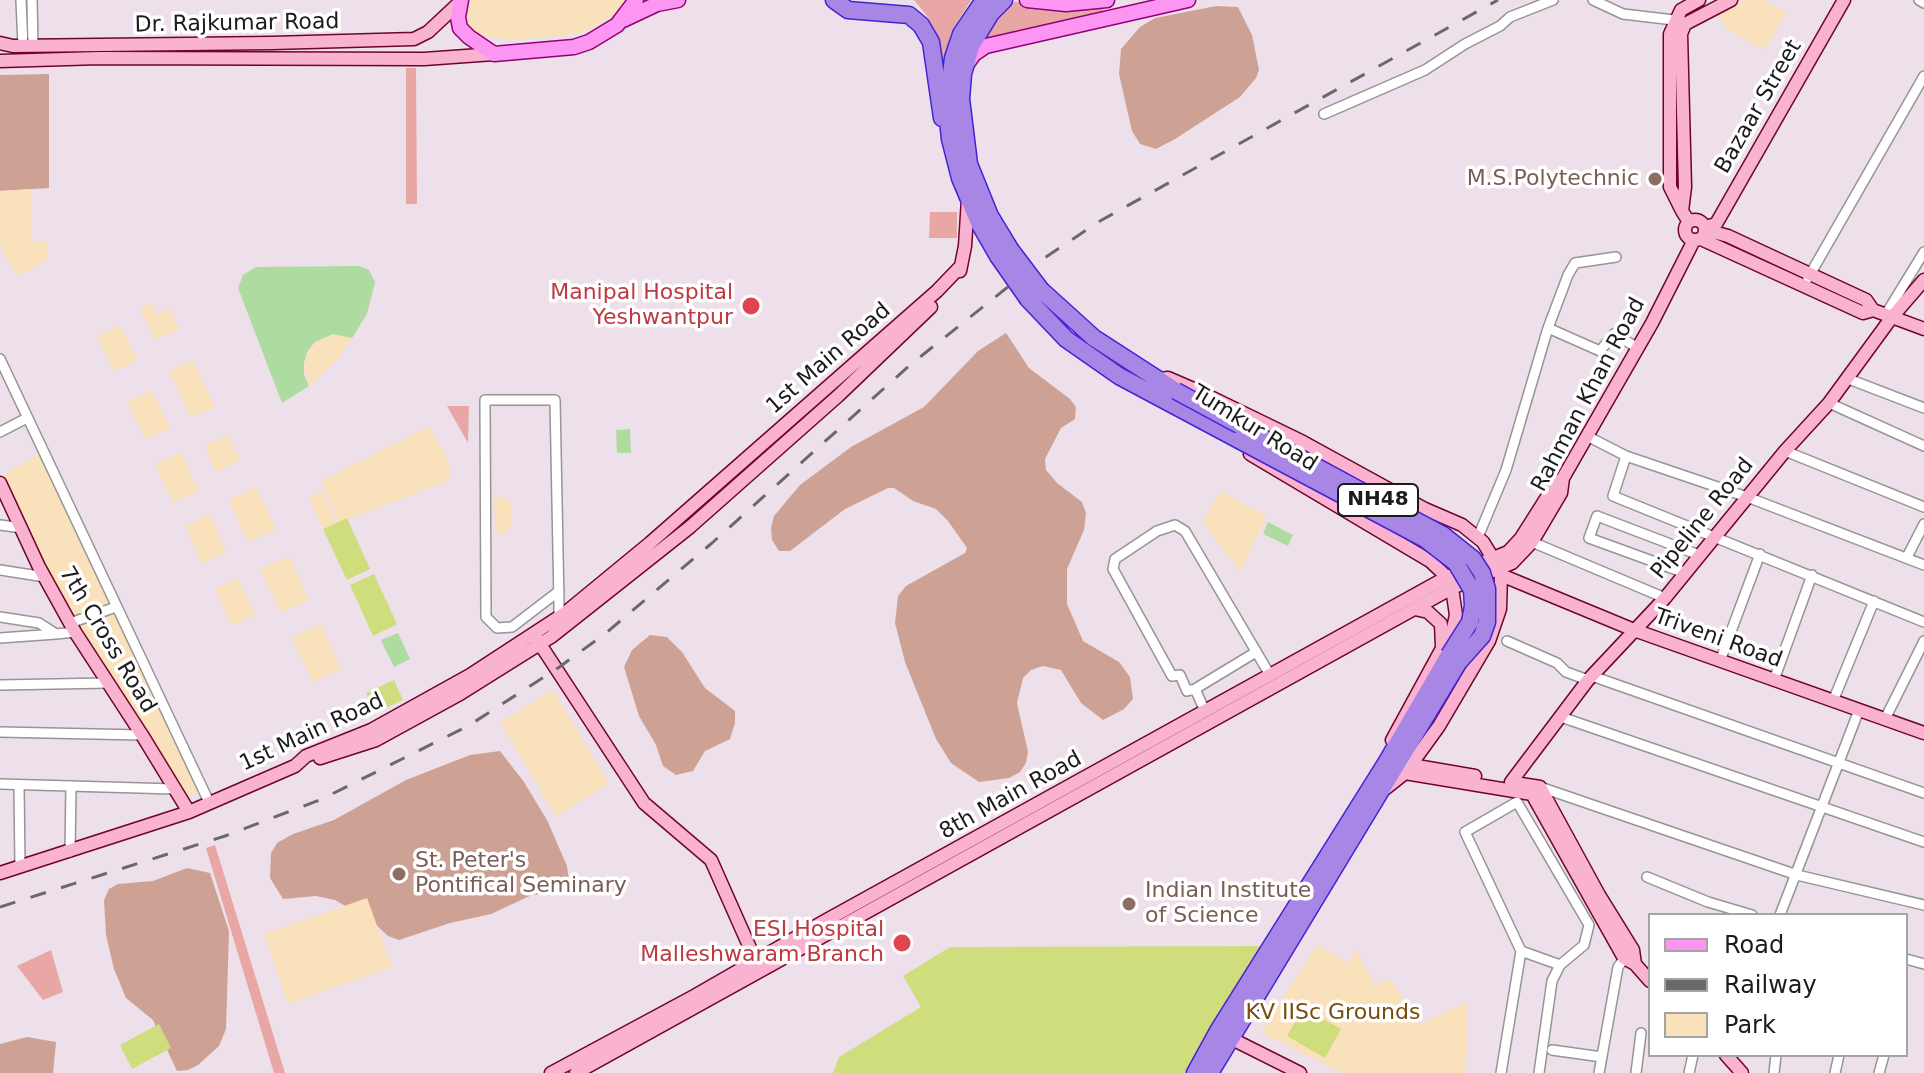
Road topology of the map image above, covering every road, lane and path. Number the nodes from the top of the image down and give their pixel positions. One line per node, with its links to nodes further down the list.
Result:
1 (21, 0): 25 (street)
2 (32, 0): 25 (street)
3 (636, 0): 23 (main road)
4 (678, 0): 23 (main road)
5 (834, 0): 31 (highway)
6 (1004, 0): 21 (highway, Tumkur Road / NH48)
7 (1027, 0): 8 (main road)
8 (1107, 0)
9 (1188, 0): 28 (main road)
10 (1553, 0): 30 (street)
11 (1593, 0): 22 (street)
12 (1699, 0): 22 (main road)
13 (1719, 0): 22 (main road)
14 (1731, 0): 33 (main road)
15 (1836, 0): 34 (main road)
16 (1844, 0): 34 (main road, Bazaar Street)
17 (1853, 0): 34 (main road)
18 (1919, 0): 20 (street)
19 (461, 1): 25 (main road, Dr. Rajkumar Road); 26 (main road)
20 (1924, 3)
21 (985, 6): 28 (highway, Tumkur Road / NH48); 31 (highway, Tumkur Road / NH48)
22 (1678, 20): 33 (main road)
23 (617, 25): 26 (main road)
24 (0, 43): 25 (main road, Dr. Rajkumar Road)
25 (27, 50): 26 (main road, Dr. Rajkumar Road); 27 (main road)
26 (494, 54)
27 (0, 58)
28 (965, 67): 35 (highway, Tumkur Road / NH48)
29 (1924, 76): 40 (street)
30 (1324, 114)
31 (950, 139): 32 (highway, Tumkur Road / NH48)
32 (968, 199): 35 (highway, Tumkur Road / NH48); 38 (main road)
33 (1685, 217): 34 (main road)
34 (1704, 232): 40 (main road); 45 (main road, Rahman Khan Road)
35 (1004, 252): 41 (highway, Tumkur Road / NH48, bridge)
36 (1924, 252): 42 (street)
37 (1616, 257): 43 (street)
38 (961, 266): 85 (main road, 1st Main Road); 94 (main road, 1st Main Road)
39 (1924, 280): 42 (main road, Pipeline Road)
40 (1807, 282): 42 (main road)
41 (1035, 295): 48 (highway, Tumkur Road / NH48); 53 (highway, Tumkur Road / NH48)
42 (1884, 314): 44 (main road); 47 (main road, Pipeline Road)
43 (1548, 328): 45 (street); 67 (street)
44 (1924, 329)
45 (1638, 348): 55 (main road, Rahman Khan Road)
46 (0, 359): 49 (street)
47 (1846, 378): 50 (main road, Pipeline Road); 51 (street)
48 (1158, 379): 67 (main road); 99 (highway, NH48, bridge)
49 (5, 381): 52 (street)
50 (1829, 403): 56 (street); 57 (main road, Pipeline Road)
51 (1924, 408)
52 (27, 418): 54 (street); 83 (street)
53 (1224, 431): 79 (main road, Tumkur Road); 99 (highway, NH48, bridge)
54 (0, 432)
55 (1587, 436): 58 (street); 59 (main road, Rahman Khan Road)
56 (1924, 446)
57 (1785, 451): 61 (main road, Pipeline Road); 62 (street)
58 (1626, 456): 61 (street); 66 (street)
59 (1563, 478): 68 (main road, Rahman Khan Road); 74 (main road)
60 (0, 483): 65 (main road, 7th Cross Road)
61 (1747, 497): 66 (main road, Pipeline Road); 71 (street)
62 (1924, 507)
63 (1924, 524): 71 (street)
64 (0, 525): 65 (street)
65 (22, 528): 78 (main road, 7th Cross Road)
66 (1714, 536): 69 (street); 70 (main road, Pipeline Road)
67 (1478, 537): 74 (main road)
68 (1532, 542): 72 (main road, Rahman Khan Road); 81 (street)
69 (1760, 554): 77 (street); 100 (street)
70 (1699, 555): 76 (main road, Pipeline Road); 76 (street)
71 (1907, 557): 73 (street)
72 (1512, 563): 74 (main road, 8th Main Road)
73 (1924, 565)
74 (1498, 568): 79 (main road, 8th Main Road); 90 (main road, Triveni Road); 98 (main road)
75 (0, 570): 78 (street)
76 (1685, 573): 81 (main road, Pipeline Road)
77 (1812, 575): 82 (street); 104 (street)
78 (45, 577): 89 (main road, 7th Cross Road)
79 (1450, 583): 84 (main road, 8th Main Road); 92 (main road); 101 (main road, 8th Main Road)
80 (559, 591): 85 (street); 88 (street); 88 (street)
81 (1665, 598): 90 (main road, Pipeline Road)
82 (1874, 601): 87 (street); 108 (street)
83 (116, 607): 89 (street); 127 (street)
84 (1415, 609): 99 (main road); 101 (main road, 8th Main Road)
85 (559, 616): 94 (main road, 1st Main Road)
86 (0, 617): 91 (street)
87 (1924, 622)
88 (512, 627): 94 (street)
89 (73, 628): 91 (street); 105 (main road, 7th Cross Road)
90 (1634, 630): 100 (main road, Triveni Road); 103 (main road, Pipeline Road)
91 (56, 634): 93 (street)
92 (1450, 636): 98 (main road); 99 (main road)
93 (0, 638)
94 (532, 638): 116 (main road, 1st Main Road); 116 (main road, 1st Main Road); 147 (main road)
95 (1507, 641): 103 (street)
96 (1924, 641): 112 (street)
97 (1256, 652): 102 (street); 107 (street); 107 (street)
98 (1481, 652): 118 (main road)
99 (1449, 656): 125 (highway, NH48); 155 (highway, NH48)
100 (1720, 661): 104 (main road, Triveni Road)
101 (1300, 666): 102 (main road, 8th Main Road); 141 (main road, 8th Main Road)
102 (1270, 675): 110 (main road, 8th Main Road)
103 (1590, 678): 111 (main road, Pipeline Road); 117 (street)
104 (1774, 680): 108 (main road, Triveni Road)
105 (108, 683): 106 (street); 115 (main road, 7th Cross Road)
106 (0, 685)
107 (1195, 689): 110 (street)
108 (1833, 701): 109 (main road, Triveni Road)
109 (1859, 710): 112 (main road, Triveni Road); 117 (street)
110 (1205, 711): 141 (main road, 8th Main Road)
111 (1561, 717): 119 (main road, Pipeline Road); 128 (street)
112 (1885, 719): 114 (main road, Triveni Road)
113 (0, 732): 115 (street)
114 (1924, 733)
115 (142, 735): 123 (main road, 7th Cross Road)
116 (301, 764): 127 (main road, 1st Main Road)
117 (1839, 764): 126 (street); 128 (street)
118 (1408, 769): 119 (main road); 124 (main road); 125 (main road)
119 (1511, 782): 124 (main road)
120 (0, 784): 121 (street)
121 (19, 785): 122 (street); 132 (street)
122 (71, 786): 123 (street); 131 (street)
123 (174, 789): 129 (main road, 7th Cross Road)
124 (1536, 791): 134 (street); 143 (main road)
125 (1382, 792): 150 (highway, NH48)
126 (1924, 793)
127 (209, 802): 129 (main road, 1st Main Road)
128 (1821, 807): 130 (street); 134 (street)
129 (189, 812): 131 (main road, 1st Main Road)
130 (1924, 842)
131 (70, 852): 132 (main road, 1st Main Road)
132 (20, 867): 133 (main road, 1st Main Road)
133 (0, 873)
134 (1797, 875): 137 (street); 140 (street)
135 (1647, 877): 136 (street)
136 (1708, 902): 138 (street); 139 (street)
137 (1924, 905)
138 (1703, 913)
139 (1742, 913)
140 (1781, 913)
141 (826, 928): 147 (main road, 8th Main Road)
142 (1521, 951): 146 (street); 146 (street); 158 (street)
143 (1631, 957): 148 (main road); 152 (street)
144 (1908, 960): 145 (street)
145 (1924, 964)
146 (1560, 965): 159 (street)
147 (758, 967): 153 (main road, 8th Main Road); 154 (main road, 8th Main Road)
148 (1648, 978)
149 (1641, 1033): 161 (street)
150 (1230, 1038): 156 (highway, NH48); 157 (main road)
151 (1552, 1050): 152 (street)
152 (1602, 1057): 160 (street)
153 (551, 1073)
154 (576, 1073)
155 (1195, 1073)
156 (1210, 1073)
157 (1300, 1073)
158 (1501, 1073)
159 (1539, 1073)
160 (1599, 1073)
161 (1636, 1073)

